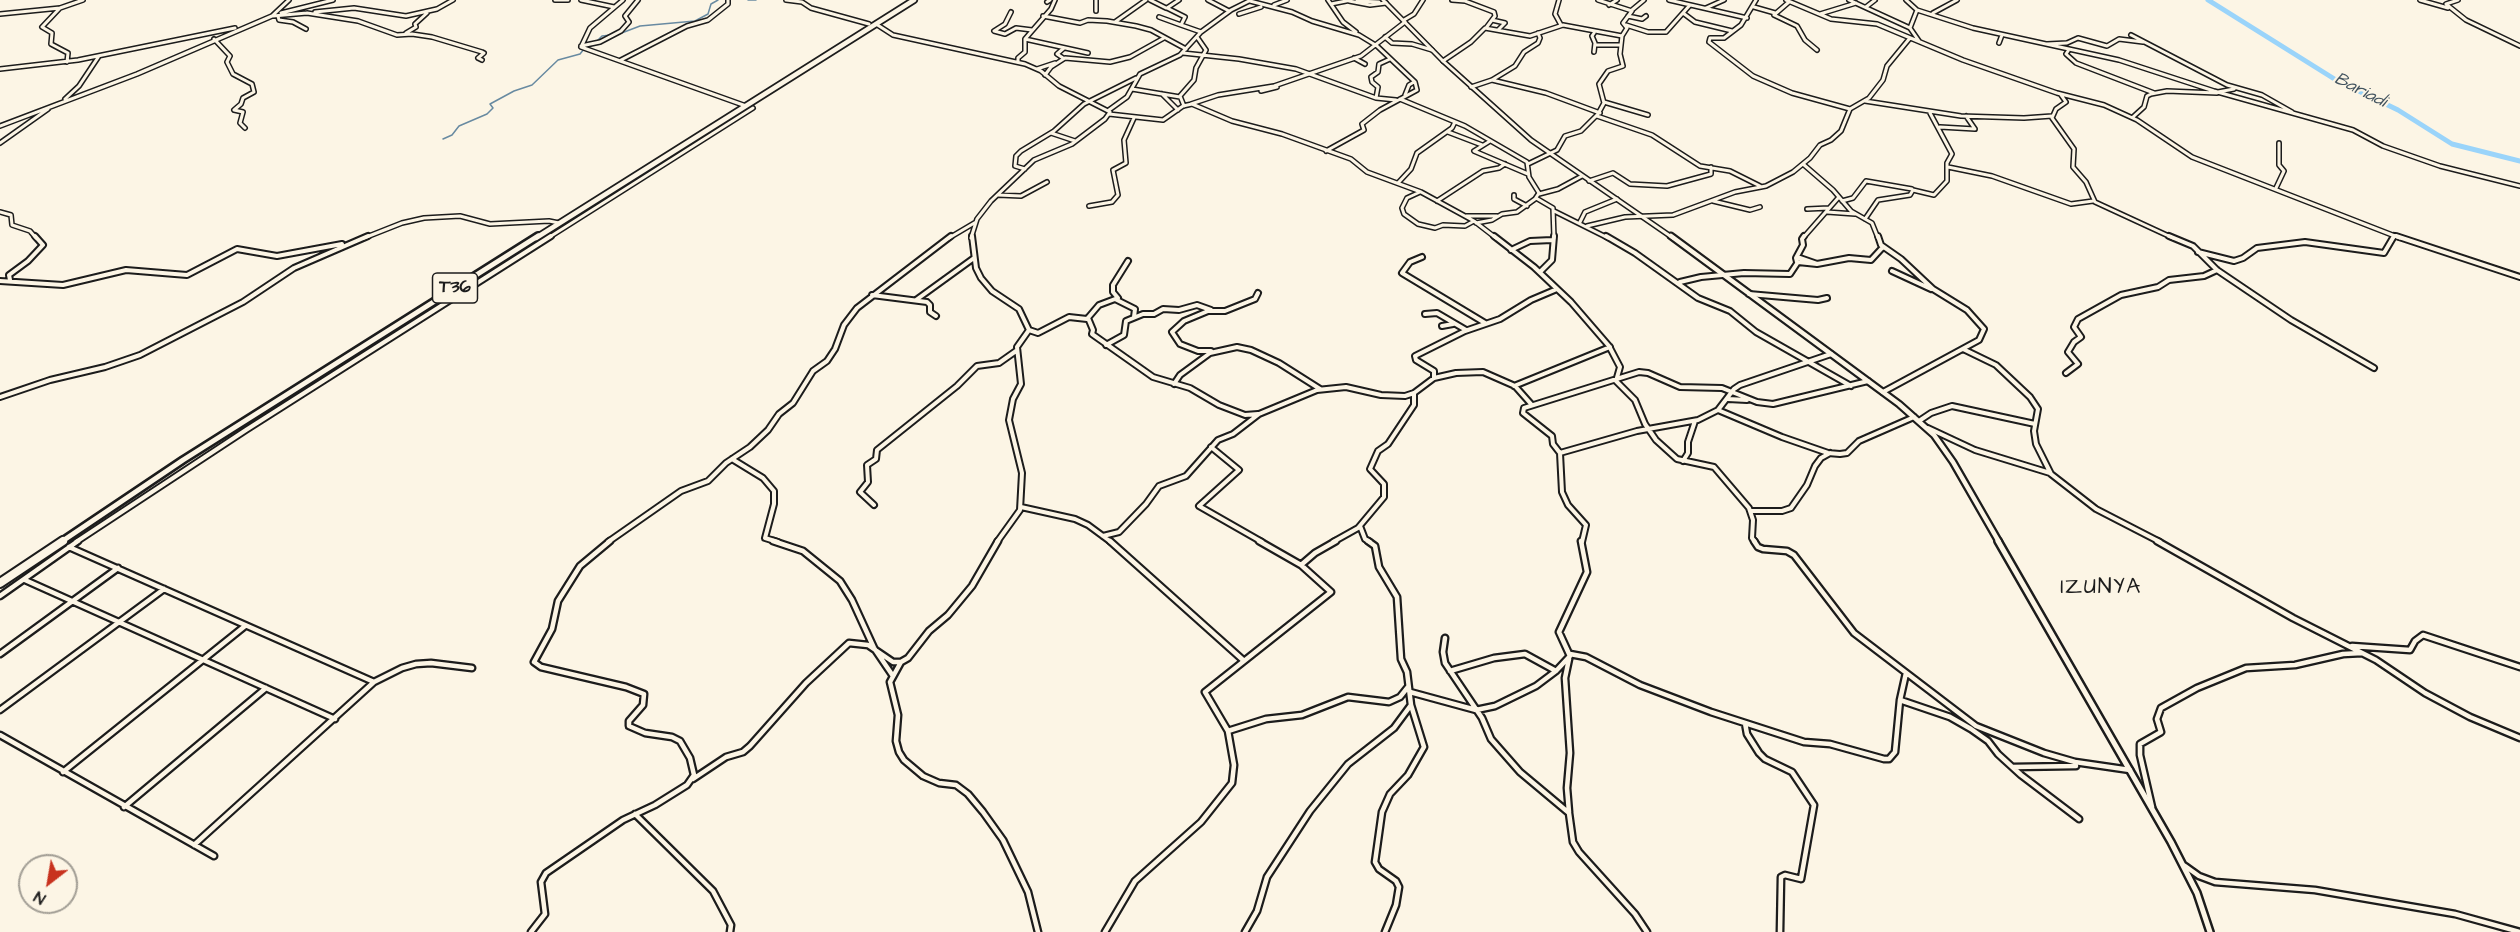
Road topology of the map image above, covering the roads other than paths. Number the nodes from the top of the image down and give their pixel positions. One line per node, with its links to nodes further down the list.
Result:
1 (83, 0): 52 (street)
2 (289, 0): 69 (street)
3 (333, 0): 69 (street)
4 (453, 0): 58 (street)
5 (555, 0): 6 (street)
6 (568, 0)
7 (581, 0): 49 (street)
8 (623, 0): 49 (street)
9 (638, 0): 113 (street)
10 (728, 0): 129 (street)
11 (786, 0): 80 (street)
12 (914, 0): 80 (highway, T36)
13 (1096, 0): 59 (street)
14 (1148, 0): 53 (street); 79 (street)
15 (1179, 0): 53 (street)
16 (1208, 0): 60 (street)
17 (1251, 0): 47 (street); 60 (street)
18 (1287, 0): 48 (street)
19 (1328, 0): 43 (street)
20 (1422, 0): 78 (street)
21 (1452, 0): 77 (street)
22 (1559, 0): 84 (street)
23 (1598, 0): 45 (street)
24 (1617, 0): 45 (street)
25 (1644, 0): 56 (street)
26 (1669, 0): 44 (street)
27 (1680, 0): 44 (street)
28 (1714, 0): 41 (street)
29 (1724, 0): 41 (street)
30 (1756, 0): 50 (street)
31 (1849, 0): 42 (street)
32 (1875, 0): 51 (street)
33 (1906, 0): 57 (street)
34 (1957, 0): 68 (street)
35 (2420, 0): 55 (street)
36 (2458, 0): 55 (street)
37 (1050, 1): 71 (street)
38 (1350, 1): 40 (street); 43 (street)
39 (1787, 1): 64 (street); 67 (street)
40 (1384, 2): 78 (street)
41 (1720, 2): 54 (street)
42 (1856, 3): 51 (street); 67 (street)
43 (1331, 4): 96 (street)
44 (1684, 4): 46 (street)
45 (1609, 5): 56 (street)
46 (1690, 5): 54 (street); 63 (street)
47 (1265, 6): 48 (street); 66 (street)
48 (1271, 6): 96 (street)
49 (614, 7): 113 (street)
50 (1754, 7): 64 (street); 76 (street)
51 (1865, 7): 86 (street)
52 (60, 8): 65 (street); 131 (street)
53 (1167, 8): 83 (street)
54 (1705, 9): 76 (street)
55 (2451, 9): 112 (street)
56 (1632, 10): 72 (street)
57 (1917, 10): 68 (street); 86 (street)
58 (430, 11): 62 (street); 94 (street)
59 (1096, 11)
60 (1229, 11): 91 (street)
61 (1011, 12): 88 (street)
62 (307, 13): 70 (street); 94 (street)
63 (1683, 13): 81 (street); 90 (street)
64 (1775, 13): 117 (street)
65 (0, 14)
66 (1239, 14)
67 (1820, 14): 102 (street)
68 (1932, 14): 95 (street)
69 (272, 16): 70 (street); 82 (street)
70 (278, 16): 87 (street)
71 (1043, 16): 79 (street); 88 (street)
72 (1628, 16): 73 (street); 81 (street)
73 (1646, 16)
74 (1159, 17): 83 (street)
75 (1735, 18): 76 (street)
76 (1747, 19): 90 (street)
77 (1492, 20): 85 (street); 89 (street)
78 (1404, 21): 101 (street); 116 (street)
79 (1114, 22): 100 (street)
80 (872, 24): 132 (street); 160 (highway, T36)
81 (1623, 24): 98 (street)
82 (247, 25): 103 (street); 122 (street)
83 (1181, 25): 91 (street)
84 (1561, 25): 92 (street); 93 (street)
85 (1486, 28): 89 (street); 130 (street)
86 (1910, 28): 105 (street)
87 (306, 29)
88 (1032, 30): 104 (street)
89 (1498, 30): 92 (street)
90 (1732, 31): 163 (street)
91 (1201, 32): 99 (street)
92 (1538, 33): 141 (street)
93 (1594, 33): 98 (street); 109 (street)
94 (409, 34): 128 (street)
95 (2002, 34): 106 (street); 108 (street)
96 (1359, 35): 111 (street)
97 (2131, 35): 107 (street)
98 (1622, 36): 110 (street)
99 (1197, 37): 115 (street); 123 (street)
100 (1164, 38): 115 (street); 126 (street)
101 (1385, 38): 111 (street); 116 (street)
102 (1910, 38): 105 (street); 163 (street)
103 (214, 39): 154 (street); 177 (street)
104 (1025, 39): 114 (street); 132 (street)
105 (1920, 42): 148 (street)
106 (1999, 43)
107 (2148, 43): 108 (street); 145 (street)
108 (2043, 44): 118 (street)
109 (1595, 45): 110 (street); 120 (street)
110 (1621, 45): 157 (street)
111 (1377, 46): 125 (street); 127 (street)
112 (2520, 46)
113 (581, 47): 129 (street)
114 (1065, 48): 119 (street); 124 (street)
115 (1186, 49): 121 (street)
116 (1433, 50): 130 (street)
117 (1817, 50)
118 (2068, 51): 146 (street); 149 (street)
119 (1088, 52)
120 (1594, 52)
121 (1183, 53): 123 (street); 140 (street)
122 (99, 56): 131 (street); 154 (street)
123 (1203, 56): 139 (street); 151 (street)
124 (1063, 58): 126 (street); 133 (street)
125 (1354, 58): 135 (street); 139 (street)
126 (1087, 59): 134 (street)
127 (1390, 59): 142 (street); 152 (street)
128 (482, 60)
129 (621, 61): 160 (street)
130 (1443, 61): 143 (street)
131 (67, 62): 136 (street)
132 (1018, 62): 137 (street)
133 (1056, 63): 137 (street); 138 (street)
134 (1081, 64)
135 (1365, 64)
136 (0, 69)
137 (1037, 69): 138 (street)
138 (1045, 75): 155 (street)
139 (1310, 75): 152 (street); 158 (street)
140 (1136, 78): 144 (street); 155 (street)
141 (1492, 80): 143 (street); 167 (street)
142 (1415, 81): 150 (street); 150 (street)
143 (1471, 87): 186 (street)
144 (1132, 89): 147 (street); 165 (street)
145 (2241, 90): 146 (street); 173 (street)
146 (2217, 92): 149 (street); 198 (street)
147 (1162, 93): 151 (street); 164 (street)
148 (2057, 93): 170 (street); 171 (street)
149 (2154, 93): 171 (street)
150 (1405, 96): 153 (street)
151 (1180, 97): 161 (street)
152 (1377, 98): 153 (street)
153 (1398, 100): 174 (street); 185 (street)
154 (63, 101): 159 (street)
155 (1089, 101): 165 (street); 179 (street)
156 (1865, 101): 166 (street)
157 (1604, 102): 167 (street); 168 (street)
158 (1191, 104): 161 (street); 185 (street)
159 (53, 105): 175 (street); 182 (street)
160 (746, 106): 227 (highway, T36)
161 (1184, 106): 164 (street)
162 (753, 108): 309 (street)
163 (1850, 109): 188 (street)
164 (1178, 110): 172 (street)
165 (1109, 112): 172 (street); 180 (street)
166 (1930, 113): 169 (street); 176 (street)
167 (1598, 114): 186 (street); 190 (street)
168 (1648, 115)
169 (1966, 116): 170 (street); 176 (street)
170 (2052, 116): 211 (street)
171 (2133, 117): 200 (street)
172 (1134, 118): 212 (street)
173 (2314, 118)
174 (1455, 122): 178 (street); 181 (street)
175 (0, 126)
176 (1939, 127): 191 (street)
177 (245, 128)
178 (1447, 131): 184 (street); 197 (street)
179 (1050, 133): 180 (street); 192 (street)
180 (1077, 141): 192 (street)
181 (1490, 141): 184 (street); 189 (street)
182 (0, 143)
183 (2279, 143): 200 (street)
184 (1482, 145): 187 (street)
185 (1326, 151): 197 (street)
186 (1550, 154): 189 (street); 194 (street)
187 (1505, 164): 193 (street); 208 (street)
188 (1803, 164): 199 (street); 206 (street)
189 (1528, 165): 193 (street)
190 (1711, 167): 195 (street); 199 (street)
191 (1948, 167): 201 (street); 211 (street)
192 (1025, 169): 203 (street)
193 (1528, 174): 205 (street)
194 (1582, 176): 195 (street); 205 (street)
195 (1589, 181): 207 (street)
196 (1047, 182): 203 (street)
197 (1398, 183): 202 (street)
198 (2520, 186)
199 (1761, 187): 209 (street)
200 (2276, 188): 229 (street)
201 (1913, 190): 210 (street); 223 (street)
202 (1421, 192): 208 (street); 225 (street)
203 (998, 195): 224 (street)
204 (1514, 195): 213 (street)
205 (1537, 196): 213 (street); 217 (street)
206 (1839, 197): 210 (street); 216 (street)
207 (1617, 199): 222 (street); 226 (street)
208 (1437, 201): 220 (street)
209 (1712, 201): 214 (street); 222 (street)
210 (1842, 201): 219 (street)
211 (2094, 201): 234 (street)
212 (1089, 206)
213 (1527, 206): 221 (street)
214 (1760, 207)
215 (1807, 209): 216 (street)
216 (1828, 210): 219 (street); 236 (street)
217 (1554, 211): 226 (street); 230 (street)
218 (0, 212): 246 (street)
219 (1856, 214): 223 (street)
220 (1465, 216): 221 (street); 225 (street)
221 (1498, 216): 225 (street)
222 (1642, 216): 228 (street); 244 (street)
223 (1865, 219): 232 (street)
224 (976, 222): 237 (street); 253 (street)
225 (1475, 222): 233 (street)
226 (1580, 222): 228 (street)
227 (559, 224): 231 (street); 313 (highway, T36)
228 (1587, 226): 248 (street)
229 (2394, 236): 234 (street); 245 (street)
230 (1552, 240): 233 (street); 243 (street)
231 (350, 242): 246 (street); 286 (street)
232 (1883, 246): 240 (street); 250 (street)
233 (1511, 250): 243 (street)
234 (2198, 252): 241 (street)
235 (1422, 257): 262 (street)
236 (1797, 257): 239 (street); 240 (street)
237 (974, 258): 256 (street); 265 (street)
238 (1128, 261): 255 (street)
239 (1797, 262): 240 (street); 244 (street)
240 (1817, 264)
241 (2217, 270): 274 (street); 275 (street)
242 (1892, 271): 250 (street)
243 (1540, 272): 249 (street)
244 (1723, 276): 248 (street); 252 (street)
245 (2520, 277)
246 (10, 280): 247 (street)
247 (0, 281)
248 (1679, 282): 273 (street)
249 (1557, 289): 262 (street); 268 (street)
250 (1935, 290): 269 (street)
251 (1258, 293): 257 (street)
252 (1748, 294): 254 (street); 272 (street)
253 (871, 295): 256 (street); 301 (street)
254 (1827, 298)
255 (1119, 299): 260 (street); 261 (street)
256 (915, 301): 259 (street)
257 (1212, 310): 260 (street); 271 (street)
258 (1425, 314): 263 (street)
259 (936, 316)
260 (1134, 317): 267 (street)
261 (1088, 318): 265 (street); 267 (street)
262 (1485, 323): 266 (street)
263 (1456, 325): 264 (street); 266 (street)
264 (1442, 326)
265 (1029, 330): 270 (street)
266 (1466, 330): 276 (street)
267 (1106, 345): 279 (street)
268 (1610, 347): 277 (street); 280 (street)
269 (1964, 349): 284 (street); 295 (street)
270 (1016, 351): 304 (street); 305 (street)
271 (1215, 351): 279 (street); 282 (street)
272 (1832, 354): 273 (street); 278 (street)
273 (1808, 362): 281 (street); 283 (street)
274 (2374, 368)
275 (2066, 373)
276 (1434, 378): 280 (street); 285 (street)
277 (1616, 379): 283 (street); 289 (street); 297 (street)
278 (1868, 381): 281 (street); 284 (street)
279 (1174, 384): 291 (street)
280 (1514, 386): 289 (street)
281 (1851, 386): 288 (street)
282 (1321, 389): 285 (street); 291 (street)
283 (1732, 391): 287 (street); 288 (street)
284 (1883, 392): 292 (street)
285 (1414, 393): 307 (street)
286 (0, 398)
287 (1728, 399): 288 (street); 290 (street)
288 (1751, 399)
289 (1531, 404): 299 (street)
290 (1718, 410): 293 (street); 300 (street)
291 (1259, 414): 298 (street)
292 (1914, 417): 294 (street); 300 (street)
293 (1695, 421): 297 (street); 302 (street)
294 (1919, 421): 295 (street); 296 (street)
295 (2035, 424): 303 (street)
296 (1925, 427): 303 (street); 348 (street)
297 (1647, 429): 299 (street); 302 (street)
298 (1211, 447): 308 (street); 310 (street)
299 (1560, 453): 324 (street)
300 (1830, 453): 306 (street)
301 (732, 459): 321 (street); 350 (street)
302 (1683, 461): 306 (street)
303 (2051, 474): 320 (street)
304 (873, 505)
305 (1021, 507): 308 (street); 327 (street)
306 (1751, 511): 332 (street)
307 (1360, 526): 310 (street); 336 (street)
308 (1103, 536): 326 (street)
309 (69, 547): 311 (street); 312 (street)
310 (1301, 565): 326 (street)
311 (119, 568): 314 (street); 316 (street)
312 (24, 580): 315 (street); 316 (street)
313 (0, 583)
314 (164, 589): 317 (street); 318 (street)
315 (0, 596)
316 (72, 602): 317 (street); 323 (street)
317 (118, 623): 325 (street); 339 (street)
318 (245, 626): 325 (street); 334 (street)
319 (1445, 638): 330 (street)
320 (2348, 646): 322 (street); 328 (street)
321 (874, 648): 327 (street); 333 (street); 350 (street)
322 (2362, 653): 345 (street); 353 (street)
323 (0, 654)
324 (1569, 656): 331 (street); 342 (street); 352 (street)
325 (202, 660): 335 (street); 349 (street)
326 (1243, 660): 343 (street)
327 (901, 662): 333 (street)
328 (2520, 668)
329 (472, 669): 334 (street)
330 (1450, 671): 331 (street); 340 (street)
331 (1556, 671): 340 (street)
332 (1906, 673): 337 (street); 348 (street)
333 (893, 676): 361 (street)
334 (374, 682): 341 (street)
335 (266, 688): 341 (street); 351 (street)
336 (1409, 690): 338 (street); 340 (street); 343 (street)
337 (1900, 700): 342 (street); 347 (street)
338 (1411, 705): 363 (street); 364 (street)
339 (0, 710)
340 (1476, 710): 352 (street)
341 (336, 719): 356 (street)
342 (1745, 723): 366 (street)
343 (1228, 731): 362 (street)
344 (0, 735): 349 (street)
345 (2520, 738)
346 (2076, 766): 347 (street)
347 (2012, 767): 355 (street)
348 (2130, 770): 353 (street)
349 (63, 772): 351 (street)
350 (693, 779): 354 (street)
351 (124, 807): 356 (street)
352 (1569, 813): 365 (street)
353 (2154, 813): 358 (street)
354 (634, 814): 359 (street); 360 (street)
355 (2079, 819)
356 (194, 845): 357 (street)
357 (214, 856)
358 (2184, 866): 367 (street); 368 (street)
359 (531, 932)
360 (730, 932)
361 (1038, 932)
362 (1105, 932)
363 (1245, 932)
364 (1385, 932)
365 (1647, 932)
366 (1780, 932)
367 (2210, 932)
368 (2520, 932)

